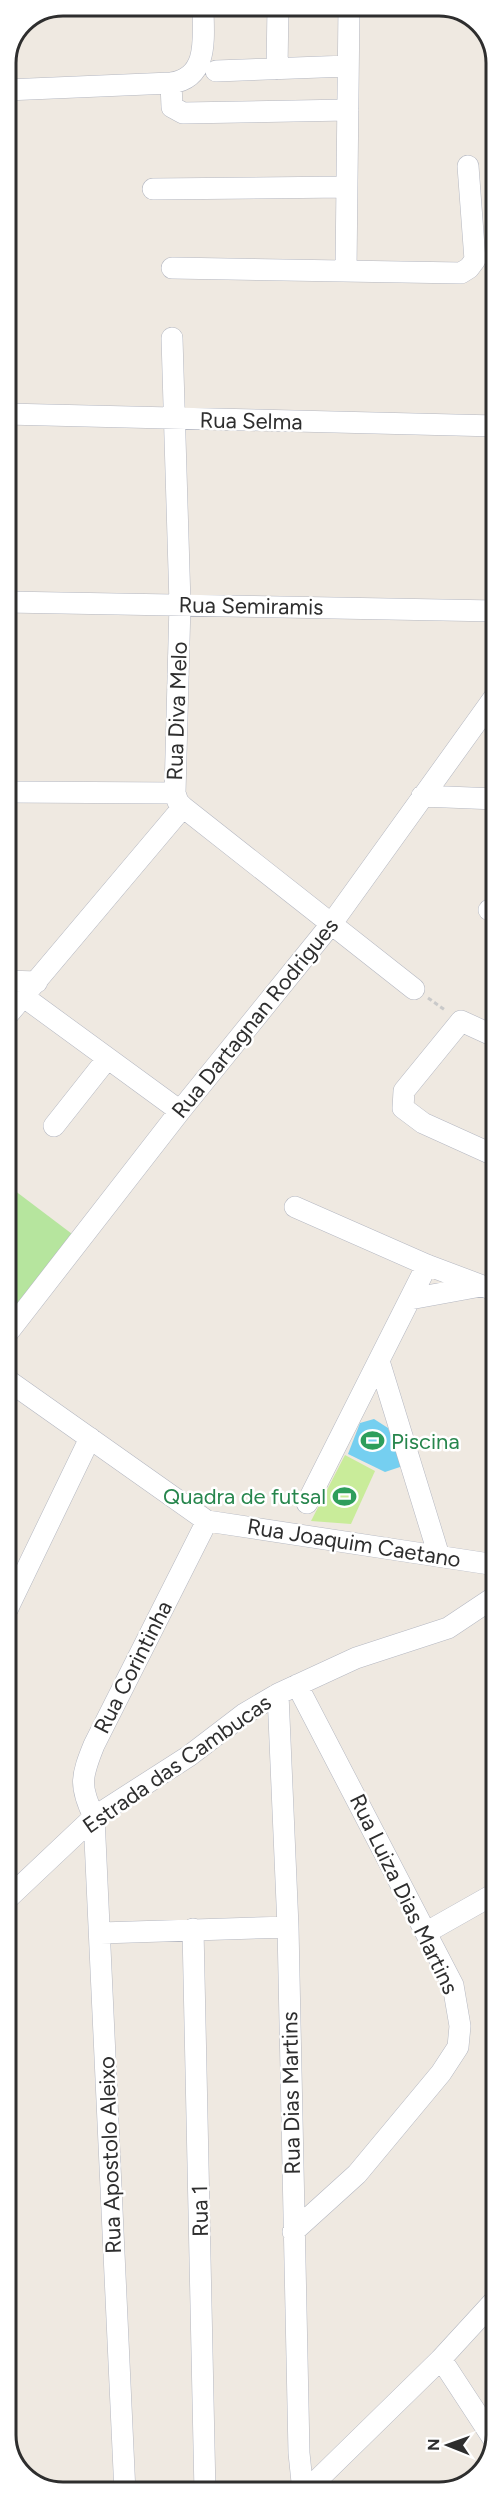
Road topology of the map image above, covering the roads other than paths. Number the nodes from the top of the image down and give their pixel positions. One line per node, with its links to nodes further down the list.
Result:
1 (203, 16): 7 (street)
2 (278, 17): 5 (street)
3 (349, 17): 4 (street)
4 (348, 66): 5 (street); 9 (street)
5 (277, 69): 6 (street)
6 (216, 71)
7 (171, 83): 8 (street); 9 (street)
8 (16, 90)
9 (348, 110): 11 (street)
10 (468, 166): 14 (street)
11 (347, 187): 12 (street); 14 (street)
12 (153, 189)
13 (172, 268): 14 (street)
14 (346, 270)
15 (172, 338): 17 (street, Rua Diva Melo)
16 (16, 414): 17 (street, Rua Selma)
17 (176, 420): 18 (street, Rua Selma); 20 (street, Rua Diva Melo)
18 (485, 426)
19 (16, 602): 20 (street, Rua Semiramis)
20 (180, 604): 21 (street, Rua Semiramis); 26 (street, Rua Diva Melo)
21 (485, 611)
22 (485, 710): 24 (street, Rua Dartagnan Rodrigues)
23 (16, 792): 26 (street)
24 (422, 796): 25 (street); 27 (street, Rua Dartagnan Rodrigues)
25 (485, 799)
26 (179, 800): 27 (street); 29 (street, Rua Diva Melo)
27 (332, 923): 30 (street); 34 (street, Rua Dartagnan Rodrigues)
28 (16, 984): 29 (street)
29 (30, 989): 31 (street, Rua Diva Melo); 33 (street)
30 (414, 989)
31 (16, 1005)
32 (485, 1032): 36 (street)
33 (107, 1059): 34 (street); 35 (street)
34 (180, 1111): 42 (street, Rua Dartagnan Rodrigues)
35 (54, 1126)
36 (485, 1151)
37 (295, 1207): 38 (street)
38 (427, 1265): 39 (street); 41 (street)
39 (486, 1287)
40 (486, 1288): 41 (street)
41 (410, 1299): 43 (street)
42 (17, 1321)
43 (379, 1361): 46 (street); 48 (street)
44 (17, 1386): 45 (street, Rua Joaquim Caetano)
45 (90, 1438): 47 (street, Rua Joaquim Caetano); 50 (street)
46 (307, 1503)
47 (207, 1521): 48 (street, Rua Joaquim Caetano); 54 (street, Rua Corintinha)
48 (439, 1556): 49 (street, Rua Joaquim Caetano)
49 (486, 1563)
50 (17, 1590)
51 (486, 1603): 52 (street, Estrada das Cambucas)
52 (297, 1685): 53 (street, Estrada das Cambucas); 59 (street, Rua Luiza Dias Martins)
53 (278, 1694): 54 (street, Estrada das Cambucas); 57 (street, Rua Dias Martins)
54 (94, 1817): 55 (street, Estrada das Cambucas); 60 (street, Rua Apostolo Aleixo)
55 (17, 1889)
56 (486, 1899): 59 (street)
57 (288, 1927): 58 (street); 61 (street, Rua Dias Martins)
58 (193, 1929): 60 (street); 66 (street, Rua 1)
59 (427, 1932): 61 (street, Rua Luiza Dias Martins)
60 (101, 1933): 65 (street, Rua Apostolo Aleixo)
61 (293, 2232): 67 (street, Rua Dias Martins)
62 (486, 2310): 63 (street)
63 (441, 2359): 64 (street); 68 (street)
64 (486, 2428)
65 (125, 2482)
66 (206, 2482)
67 (303, 2482)
68 (315, 2482)

